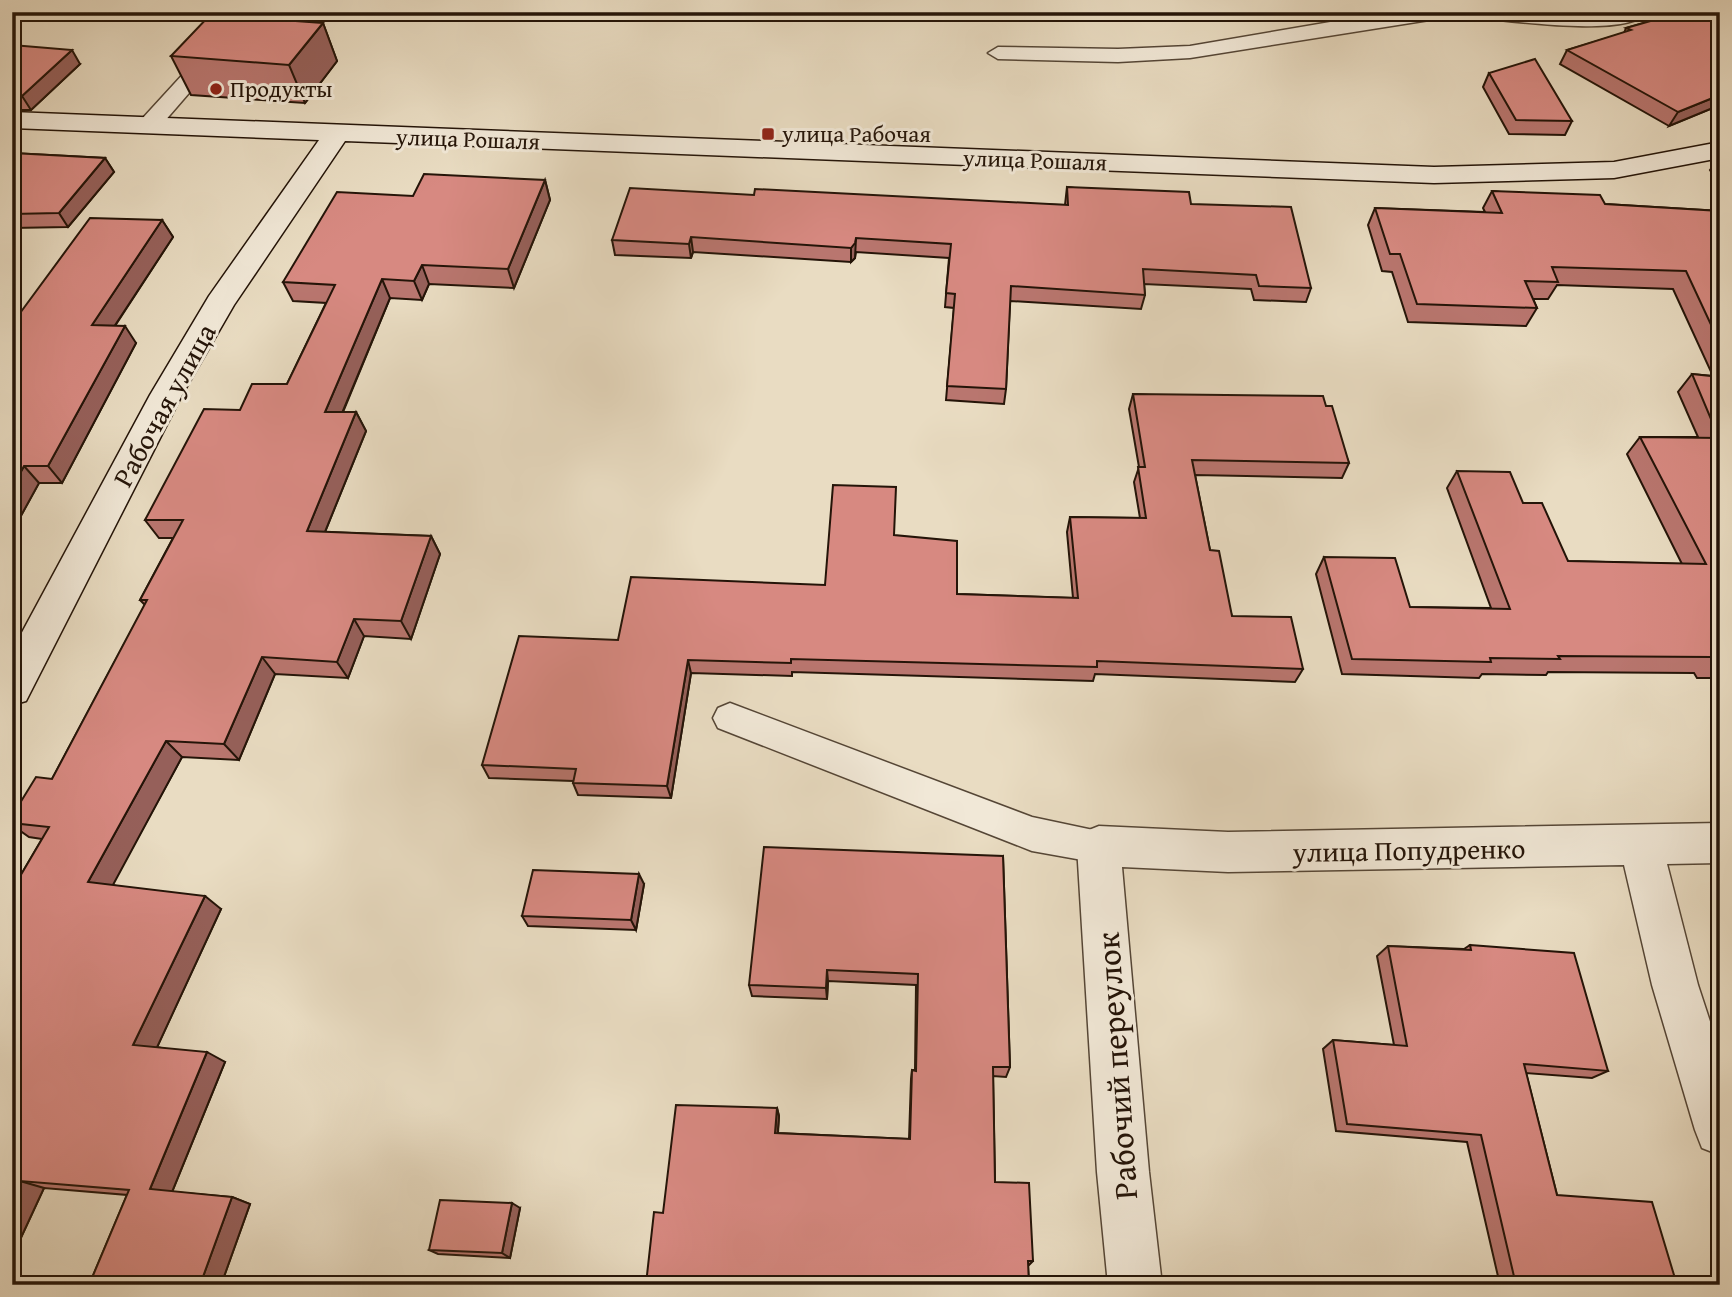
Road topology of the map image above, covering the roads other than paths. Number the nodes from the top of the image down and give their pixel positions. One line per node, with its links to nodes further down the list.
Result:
1 (260, 12): 7 (lane)
2 (1442, 12): 5 (lane)
3 (1481, 12): 4 (lane)
4 (1638, 12)
5 (998, 53)
6 (12, 120): 7 (main road, улица Рошаля)
7 (149, 125): 8 (main road, улица Рошаля)
8 (336, 134): 9 (main road, улица Рошаля); 10 (main road, Рабочая улица)
9 (1720, 150)
10 (12, 689)
11 (730, 718): 13 (lane)
12 (1720, 843): 14 (main road, улица Попудренко)
13 (1099, 846): 14 (main road, улица Попудренко); 16 (main road, Рабочий переулок)
14 (1641, 846): 15 (main road)
15 (1720, 1130)
16 (1135, 1285)

